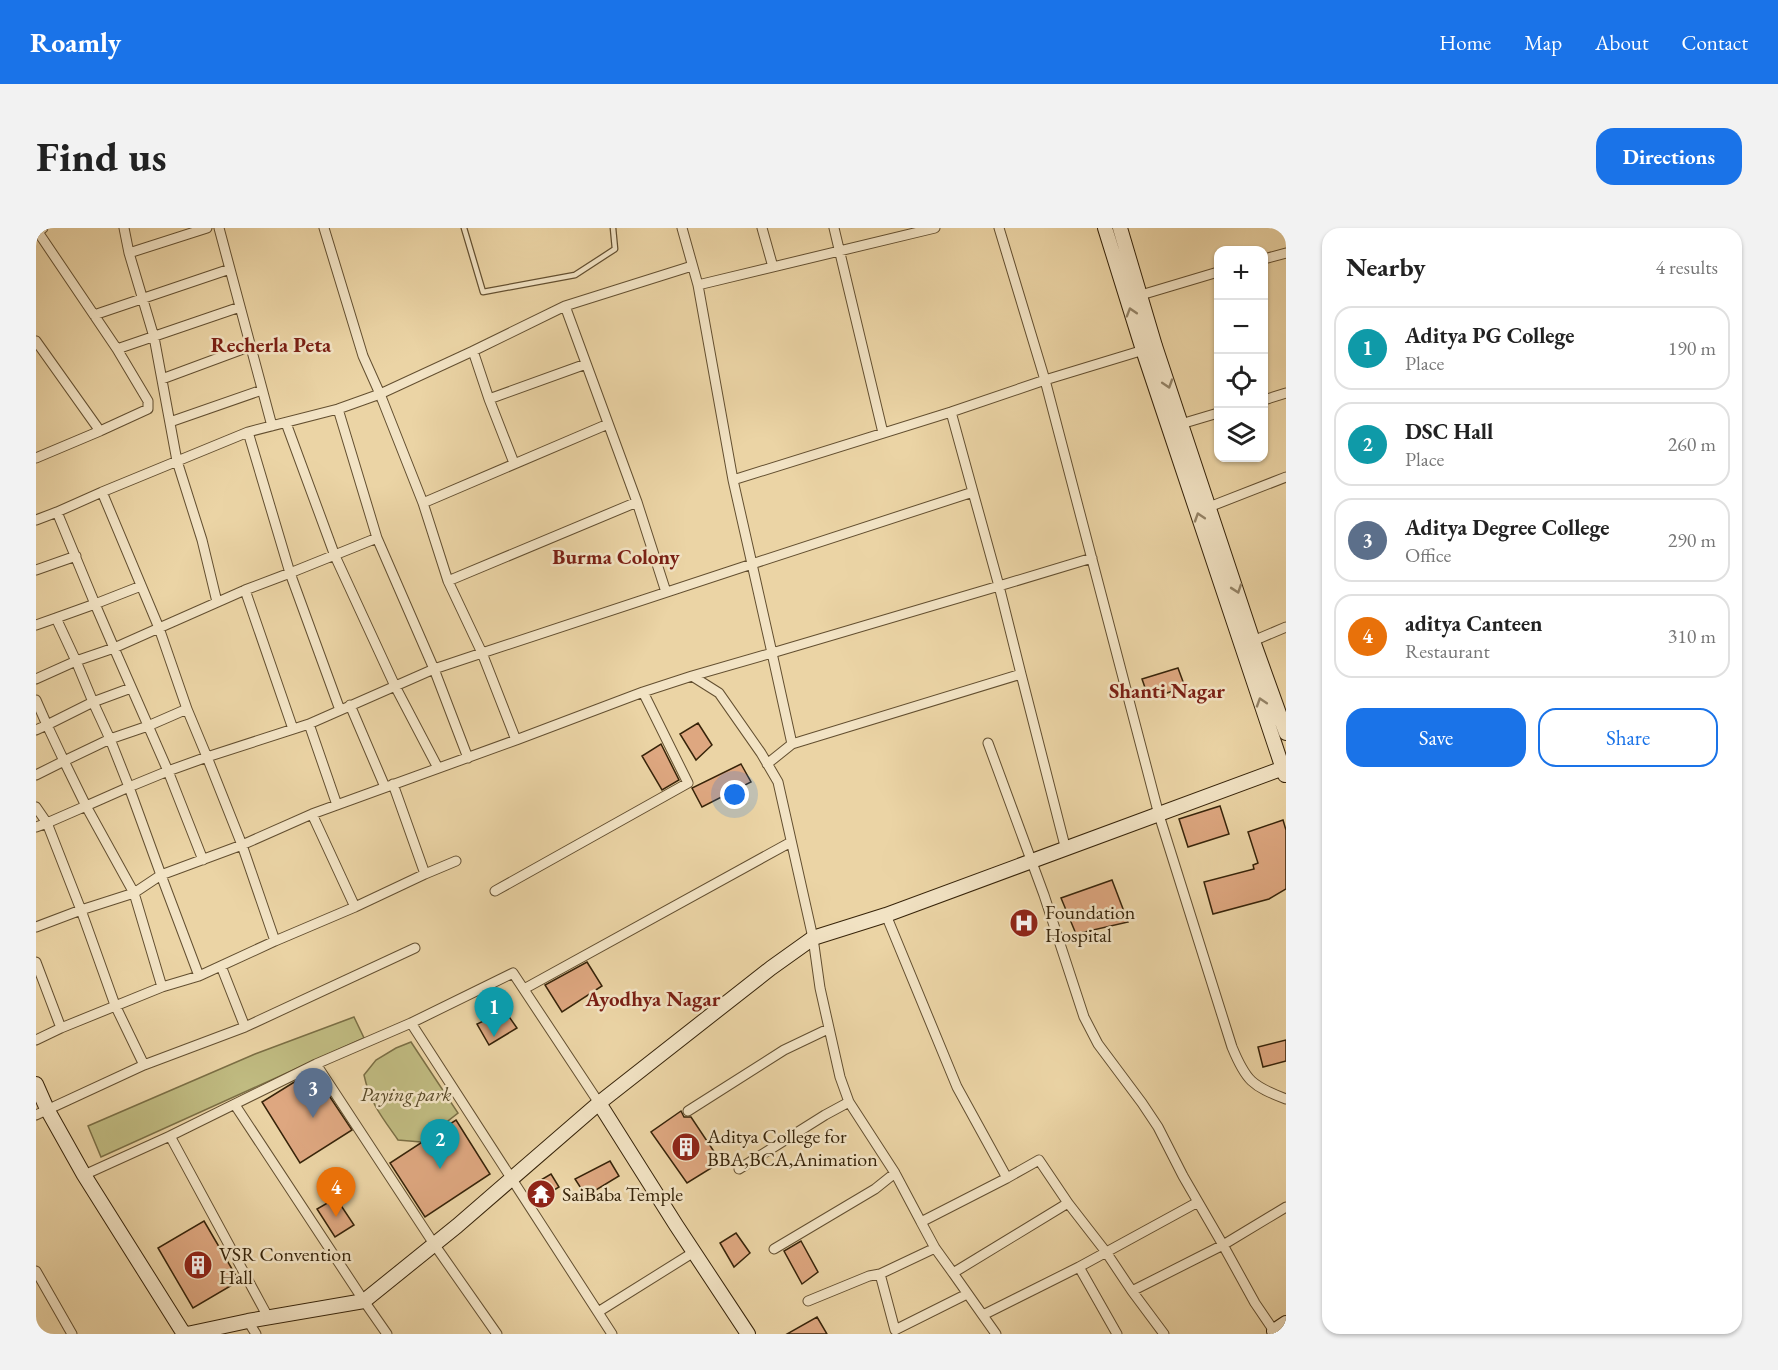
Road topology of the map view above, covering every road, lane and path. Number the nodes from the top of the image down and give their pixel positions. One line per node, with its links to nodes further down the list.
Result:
1 (43, 228): 29 (street)
2 (124, 228): 18 (street)
3 (207, 228): 18 (street)
4 (219, 228): 22 (street)
5 (324, 228): 41 (street)
6 (464, 228): 7 (lane)
7 (613, 228)
8 (682, 228): 20 (street)
9 (762, 228): 21 (street)
10 (834, 228): 16 (street)
11 (935, 228): 15 (street)
12 (999, 228): 38 (street)
13 (1105, 228): 33 (street, one-way to 13)
14 (1120, 228): 25 (street)
15 (920, 230): 16 (street)
16 (839, 251): 21 (street); 54 (street)
17 (1286, 253): 19 (street)
18 (129, 254): 26 (street)
19 (1268, 258)
20 (692, 266): 24 (street); 27 (street)
21 (773, 267): 24 (street)
22 (230, 270): 26 (street); 28 (street)
23 (1214, 273): 25 (street)
24 (698, 285): 59 (street)
25 (1141, 295): 33 (street)
26 (143, 298): 29 (street); 30 (street)
27 (565, 306): 35 (street); 36 (street)
28 (240, 307): 30 (street); 32 (street)
29 (94, 315): 34 (street)
30 (154, 337): 34 (street); 37 (street)
31 (36, 341): 52 (street)
32 (251, 346): 37 (street); 39 (street)
33 (1149, 348): 38 (street); 50 (street, one-way to 50); 118 (street, one-way to 33)
34 (117, 349): 52 (street)
35 (473, 351): 41 (street); 43 (street)
36 (586, 364): 43 (street); 49 (street)
37 (162, 379): 47 (street)
38 (1045, 380): 45 (street); 70 (street)
39 (262, 390): 47 (street); 51 (street)
40 (1286, 393): 42 (street)
41 (380, 394): 44 (street); 63 (street)
42 (1268, 398)
43 (489, 399): 57 (street)
44 (338, 410): 48 (street); 67 (street)
45 (951, 412): 54 (street); 61 (street)
46 (1214, 414): 50 (street)
47 (170, 422): 56 (street)
48 (286, 423): 51 (street); 69 (street)
49 (608, 424): 57 (street); 62 (street)
50 (1181, 424): 64 (street)
51 (272, 426): 53 (street)
52 (100, 430): 55 (street)
53 (248, 432): 56 (street); 73 (street)
54 (883, 433): 59 (street)
55 (36, 458)
56 (177, 461): 60 (street); 79 (street)
57 (514, 463): 63 (street)
58 (1286, 477): 64 (street)
59 (733, 480): 71 (street)
60 (102, 492): 65 (street); 75 (street)
61 (973, 492): 71 (street); 76 (street)
62 (636, 502): 74 (street); 78 (street)
63 (423, 503): 74 (street)
64 (1209, 507): 85 (street, one-way to 85)
65 (57, 512): 66 (street); 68 (street)
66 (36, 520)
67 (377, 538): 69 (street); 90 (street)
68 (75, 556): 72 (street); 80 (street)
69 (334, 556): 73 (street); 94 (street)
70 (1092, 558): 76 (street); 126 (street)
71 (752, 564): 78 (street); 88 (street)
72 (36, 570)
73 (290, 573): 77 (street); 101 (street)
74 (448, 581): 87 (street)
75 (141, 586): 80 (street); 84 (street)
76 (999, 586): 88 (street); 91 (street)
77 (245, 590): 79 (street); 105 (street)
78 (666, 592): 87 (street)
79 (216, 602): 84 (street)
80 (95, 604): 81 (street); 86 (street)
81 (56, 618): 82 (street); 89 (street)
82 (36, 626)
83 (1286, 627): 85 (street)
84 (159, 628): 86 (street); 100 (street)
85 (1253, 641): 107 (street)
86 (114, 648): 89 (street); 95 (street)
87 (482, 653): 90 (street); 109 (street)
88 (772, 653): 92 (street); 110 (street)
89 (76, 661): 93 (street); 98 (street)
90 (434, 669): 94 (street); 113 (street)
91 (1021, 674): 110 (street); 131 (street)
92 (692, 676): 96 (street); 115 (street)
93 (36, 679)
94 (395, 686): 99 (street); 116 (street)
95 (131, 688): 98 (street); 104 (street)
96 (643, 692): 109 (street); 137 (street)
97 (36, 700): 103 (street)
98 (93, 702): 103 (street); 108 (street)
99 (350, 705): 101 (street); 120 (street)
100 (187, 709): 104 (street); 112 (street)
101 (340, 710): 102 (street)
102 (309, 724): 105 (street); 122 (street)
103 (47, 725): 106 (street); 114 (street)
104 (147, 726): 108 (street); 117 (street)
105 (293, 729): 112 (street)
106 (36, 730)
107 (1286, 733)
108 (110, 739): 114 (street); 121 (street)
109 (516, 740): 113 (street)
110 (792, 744): 115 (street)
111 (988, 744): 134 (street)
112 (207, 757): 117 (street); 130 (street)
113 (468, 758): 116 (street)
114 (64, 761): 119 (street); 123 (street)
115 (767, 764): 129 (street)
116 (438, 768): 120 (street)
117 (168, 771): 121 (street); 132 (street)
118 (1285, 771): 126 (street)
119 (36, 775)
120 (389, 785): 122 (street); 135 (street)
121 (129, 787): 123 (street); 136 (street)
122 (337, 805): 125 (street)
123 (86, 806): 127 (street); 138 (street)
124 (36, 807): 127 (street)
125 (312, 814): 130 (street); 139 (street)
126 (1159, 815): 131 (street); 160 (street)
127 (47, 823): 128 (street); 140 (street)
128 (36, 827)
129 (791, 842): 143 (street); 150 (street)
130 (242, 845): 132 (street); 144 (street)
131 (1066, 850): 134 (street)
132 (203, 860): 136 (street)
133 (456, 861): 135 (street)
134 (1032, 861): 141 (street); 172 (street)
135 (425, 874): 139 (street)
136 (161, 875): 138 (street); 148 (street)
137 (495, 891)
138 (134, 893): 140 (street); 149 (street)
139 (355, 907): 144 (street)
140 (81, 910): 142 (street); 151 (street)
141 (885, 915): 143 (street); 171 (street)
142 (36, 927)
143 (813, 938): 155 (street); 162 (street)
144 (275, 941): 147 (street)
145 (415, 948): 153 (street)
146 (36, 962): 154 (street)
147 (221, 966): 148 (street); 153 (street)
148 (199, 975): 149 (street)
149 (162, 987): 151 (street)
150 (524, 989): 152 (street); 162 (street)
151 (115, 1005): 154 (street); 158 (street)
152 (411, 1023): 157 (street); 170 (street)
153 (245, 1026): 158 (street)
154 (60, 1028): 156 (street)
155 (828, 1029): 161 (street); 165 (street)
156 (36, 1040)
157 (316, 1064): 163 (street); 176 (street)
158 (144, 1065): 164 (street)
159 (36, 1084): 164 (street)
160 (1286, 1099)
161 (849, 1102): 167 (street); 168 (street)
162 (599, 1103): 170 (street); 180 (street)
163 (235, 1105): 166 (street); 188 (street)
164 (41, 1112): 169 (street)
165 (688, 1112)
166 (170, 1136): 169 (street); 192 (street)
167 (739, 1169)
168 (895, 1173): 175 (street); 179 (street)
169 (84, 1174): 198 (street)
170 (511, 1178): 176 (street); 190 (street)
171 (1006, 1178): 173 (street); 175 (street)
172 (1198, 1202): 177 (street); 181 (street)
173 (1068, 1203): 181 (street); 184 (street)
174 (1286, 1208): 177 (street)
175 (921, 1222): 178 (street)
176 (434, 1244): 188 (street); 200 (street)
177 (1223, 1245): 186 (street); 194 (street)
178 (935, 1248): 184 (street); 185 (street)
179 (774, 1249)
180 (693, 1252): 190 (street); 202 (street)
181 (1106, 1252): 182 (street); 186 (street)
182 (1079, 1267): 191 (street); 204 (street)
183 (36, 1271): 197 (street)
184 (953, 1273): 187 (street)
185 (880, 1275): 189 (street); 196 (street)
186 (1132, 1291): 205 (street)
187 (967, 1294): 191 (street); 196 (street)
188 (364, 1301): 192 (street); 195 (street)
189 (808, 1301)
190 (598, 1312): 201 (street)
191 (983, 1316): 203 (street)
192 (268, 1317): 193 (street)
193 (248, 1321): 198 (street); 199 (street)
194 (1279, 1329)
195 (383, 1332)
196 (896, 1332)
197 (72, 1334)
198 (186, 1334)
199 (256, 1334)
200 (498, 1334)
201 (612, 1334)
202 (748, 1334)
203 (996, 1334)
204 (1117, 1334)
205 (1164, 1334)

